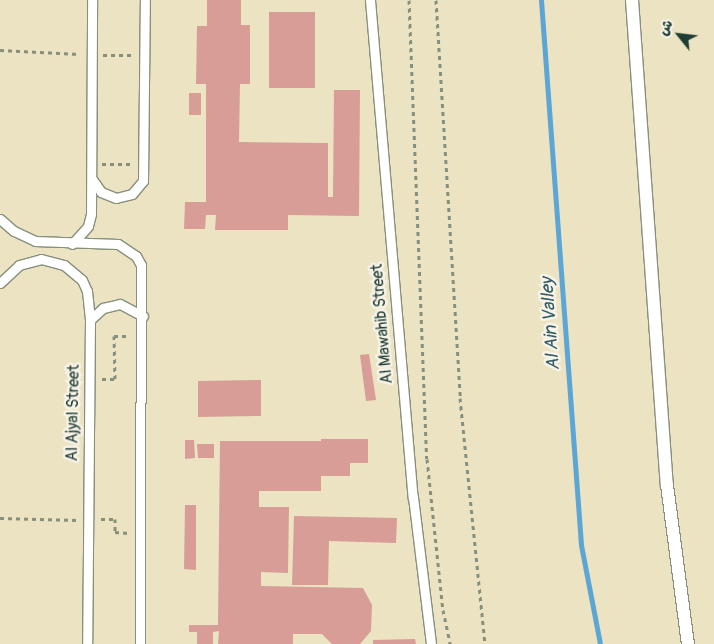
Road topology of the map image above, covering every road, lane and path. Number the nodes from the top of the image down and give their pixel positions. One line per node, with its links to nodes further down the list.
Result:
1 (92, 0): 8 (lane)
2 (145, 0): 9 (lane)
3 (370, 0): 22 (lane, Al Mawahib Street)
4 (409, 0): 23 (path)
5 (436, 0): 24 (path)
6 (632, 0): 25 (street)
7 (0, 50): 8 (path)
8 (92, 55): 9 (path); 11 (lane)
9 (145, 55): 10 (lane)
10 (144, 163): 11 (path); 12 (lane)
11 (91, 164): 12 (lane)
12 (92, 179): 14 (lane)
13 (0, 219): 14 (lane)
14 (72, 244): 16 (lane)
15 (0, 283): 17 (lane, Al Ajyal Street)
16 (143, 316): 17 (lane); 18 (lane)
17 (90, 320): 19 (lane, Al Ajyal Street)
18 (143, 336): 19 (path); 21 (lane)
19 (89, 380): 20 (lane, Al Ajyal Street)
20 (87, 644)
21 (140, 644)
22 (431, 644)
23 (450, 644)
24 (485, 644)
25 (688, 644)

